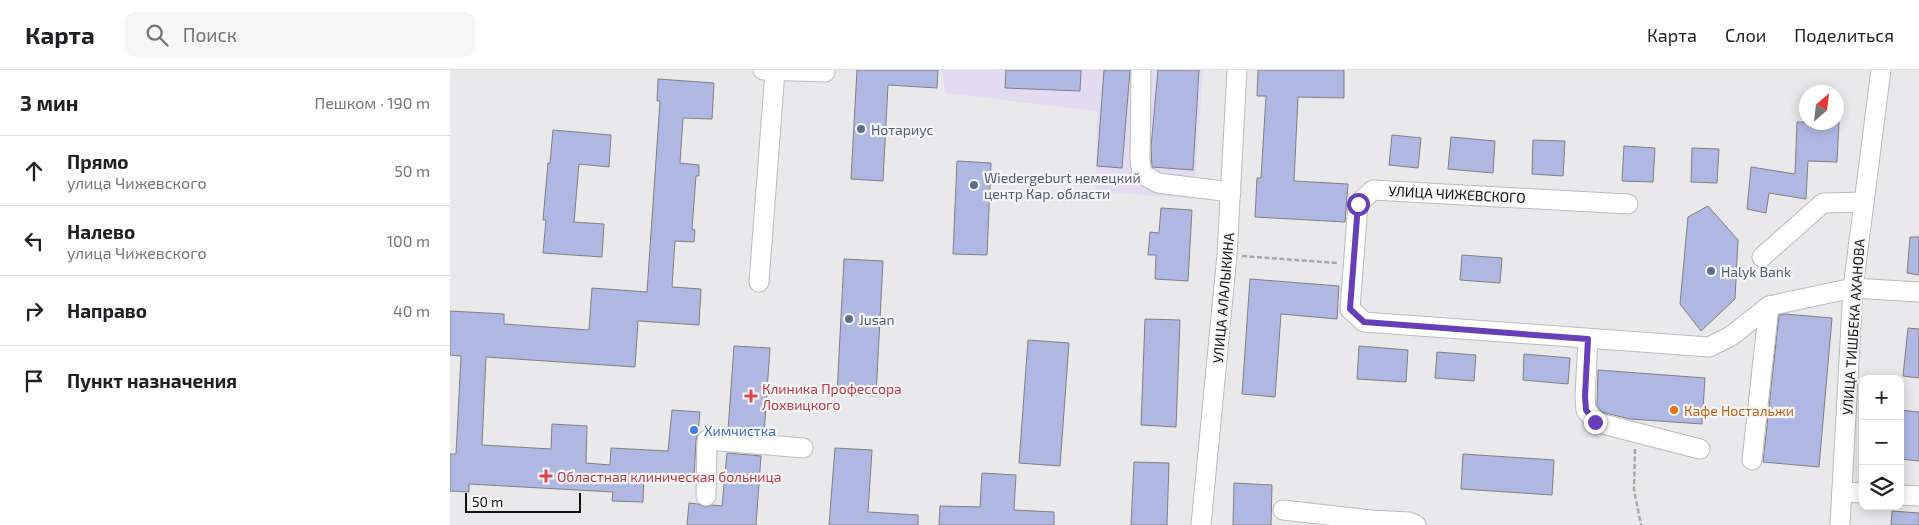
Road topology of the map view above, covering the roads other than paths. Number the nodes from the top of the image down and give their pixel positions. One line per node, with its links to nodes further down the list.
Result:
1 (768, 70): 5 (street); 10 (street)
2 (1141, 70): 6 (street)
3 (1237, 70): 6 (street, УЛИЦА АЛАЛЫКИНА)
4 (1880, 70): 7 (street, УЛИЦА ТИШБЕКА АХАНОВА)
5 (825, 72)
6 (1231, 192): 24 (street, УЛИЦА АЛАЛЫКИНА)
7 (1864, 202): 9 (street); 11 (street, УЛИЦА ТИШБЕКА АХАНОВА)
8 (1628, 204): 14 (street, УЛИЦА ЧИЖЕВСКОГО)
9 (1762, 257)
10 (759, 282)
11 (1853, 288): 12 (street, УЛИЦА ЧИЖЕВСКОГО); 13 (street, УЛИЦА ЧИЖЕВСКОГО); 18 (street, УЛИЦА ТИШБЕКА АХАНОВА)
12 (1919, 292)
13 (1769, 306): 14 (street, УЛИЦА ЧИЖЕВСКОГО); 17 (street)
14 (1588, 339): 16 (street)
15 (802, 448): 21 (street)
16 (1700, 449)
17 (1752, 460)
18 (1842, 492): 19 (street); 26 (street, УЛИЦА ТИШБЕКА АХАНОВА)
19 (1859, 493)
20 (1904, 495): 22 (street)
21 (706, 496)
22 (1919, 496)
23 (1283, 510): 25 (street)
24 (1202, 525)
25 (1416, 525)
26 (1840, 525)

